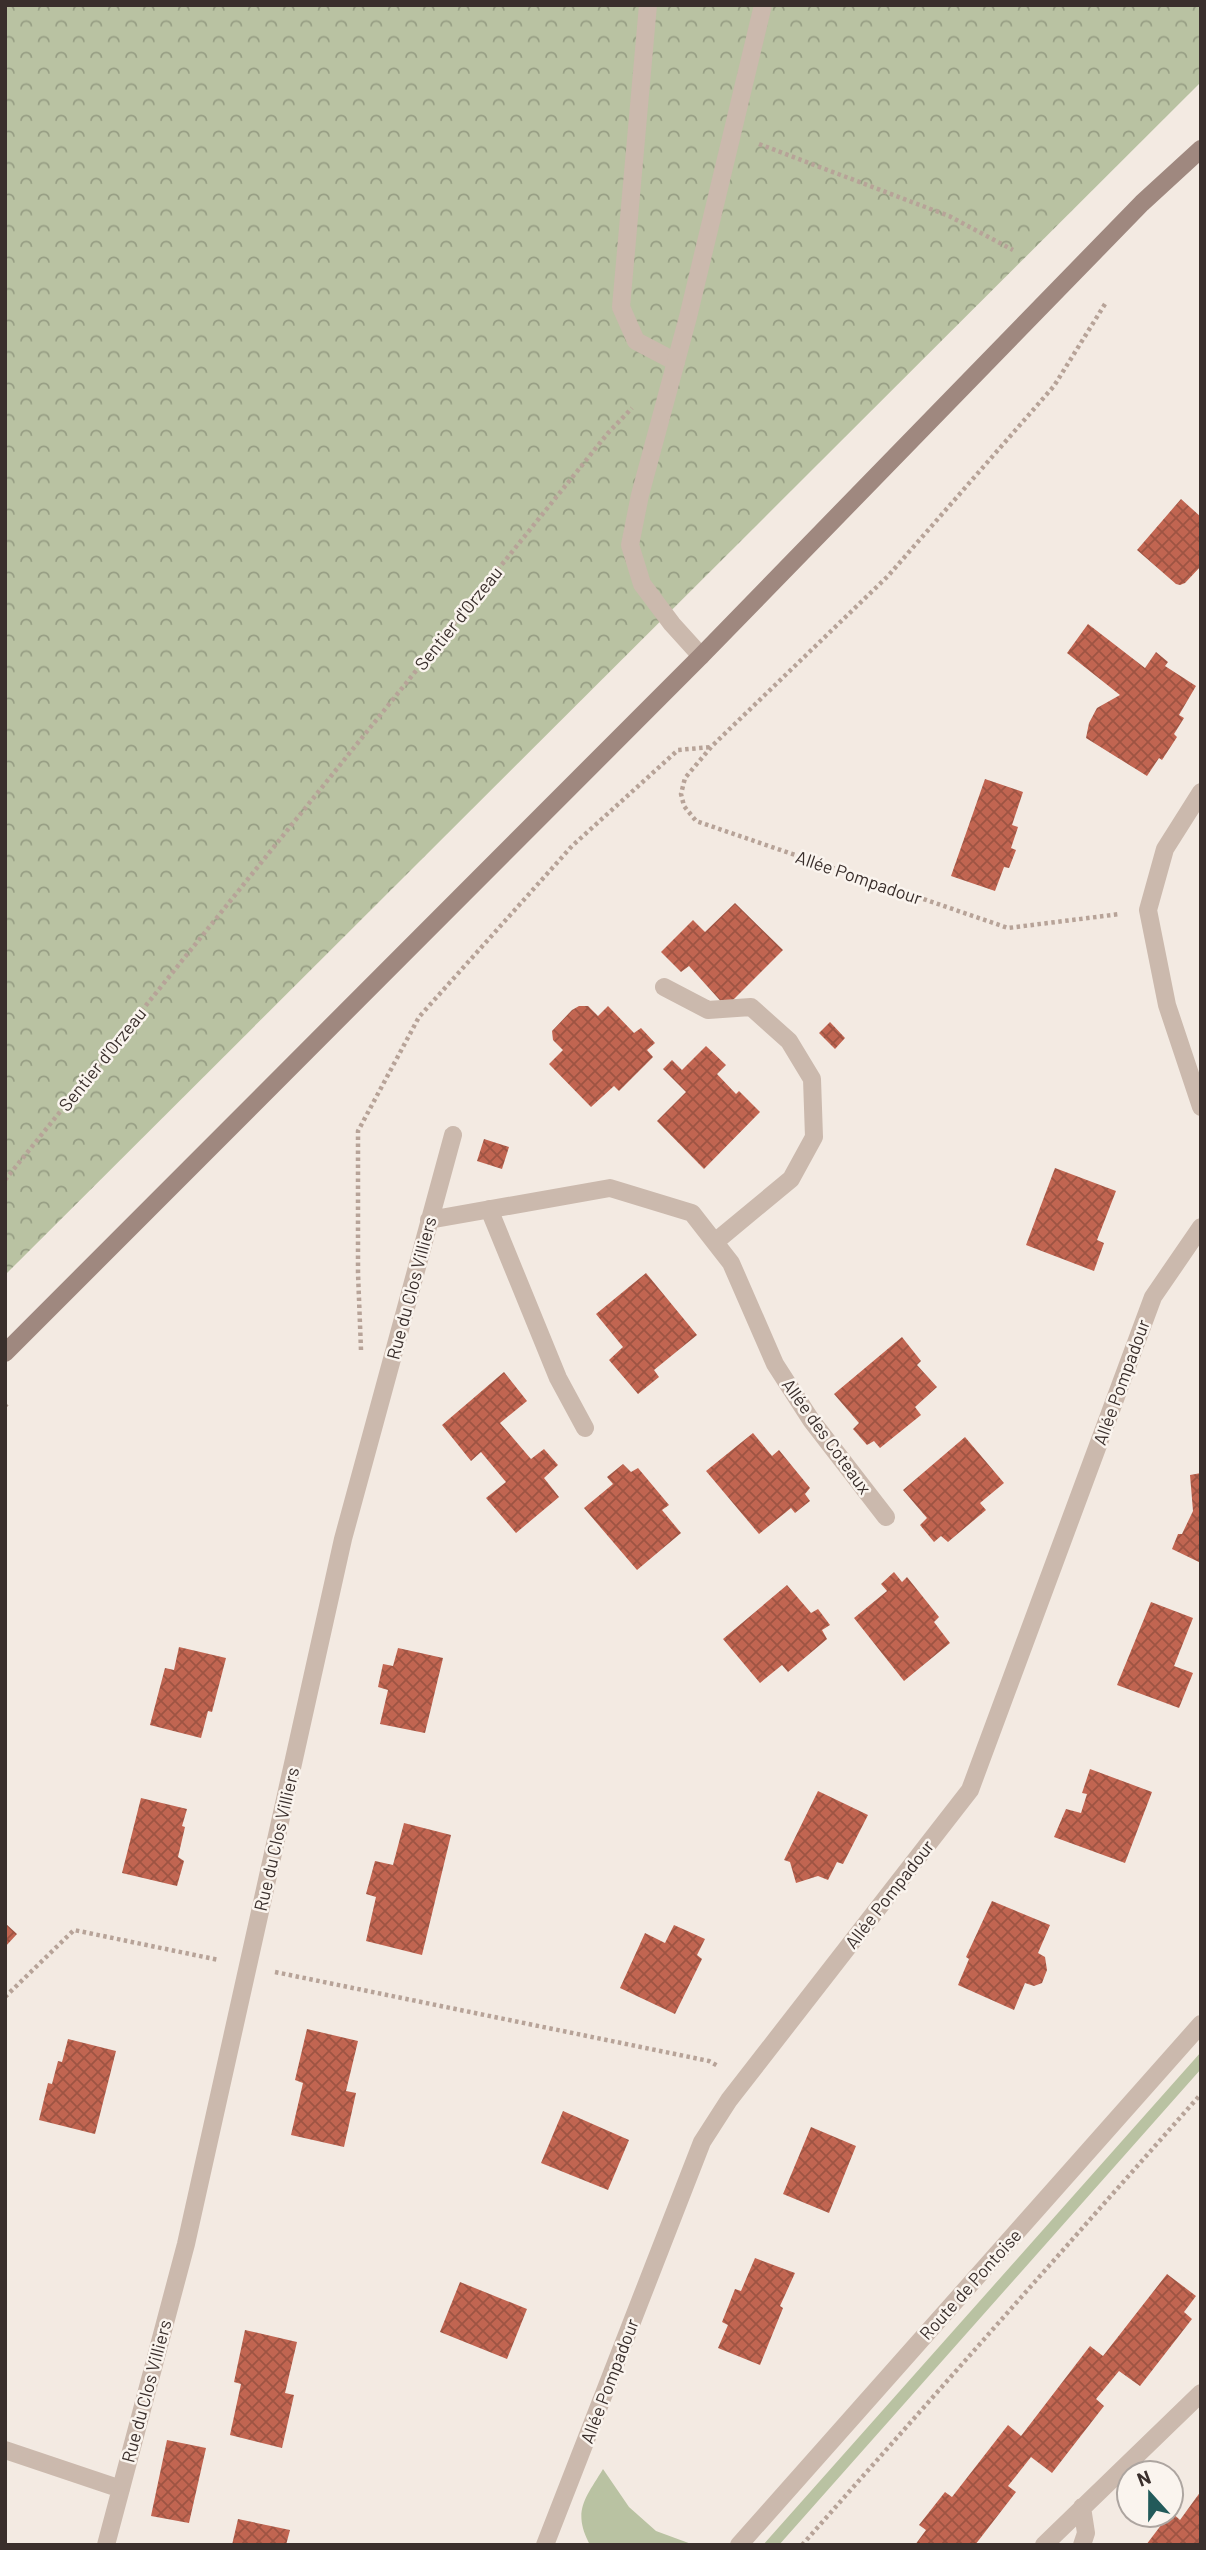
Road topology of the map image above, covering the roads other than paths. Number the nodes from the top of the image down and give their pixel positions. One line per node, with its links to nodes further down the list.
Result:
1 (648, 5): 4 (street)
2 (763, 5): 4 (street)
3 (1201, 149): 5 (main road)
4 (676, 362): 5 (street)
5 (701, 656): 14 (main road)
6 (1201, 792): 8 (street)
7 (664, 987): 13 (street)
8 (1201, 1107)
9 (453, 1135): 11 (street, Rue du Clos Villiers)
10 (489, 1209): 11 (street, Allée des Coteaux); 13 (street, Allée des Coteaux); 15 (street)
11 (429, 1220): 20 (street, Rue du Clos Villiers)
12 (1201, 1227): 23 (street, Allée Pompadour)
13 (715, 1242): 16 (street, Allée des Coteaux)
14 (5, 1353)
15 (585, 1428)
16 (886, 1517)
17 (1201, 2024): 24 (street, Route de Pontoise)
18 (1201, 2393): 21 (street)
19 (5, 2451): 20 (street)
20 (121, 2489): 22 (street, Rue du Clos Villiers)
21 (1082, 2507): 25 (street); 26 (street)
22 (106, 2545)
23 (545, 2545)
24 (740, 2545)
25 (1044, 2545)
26 (1082, 2545)

